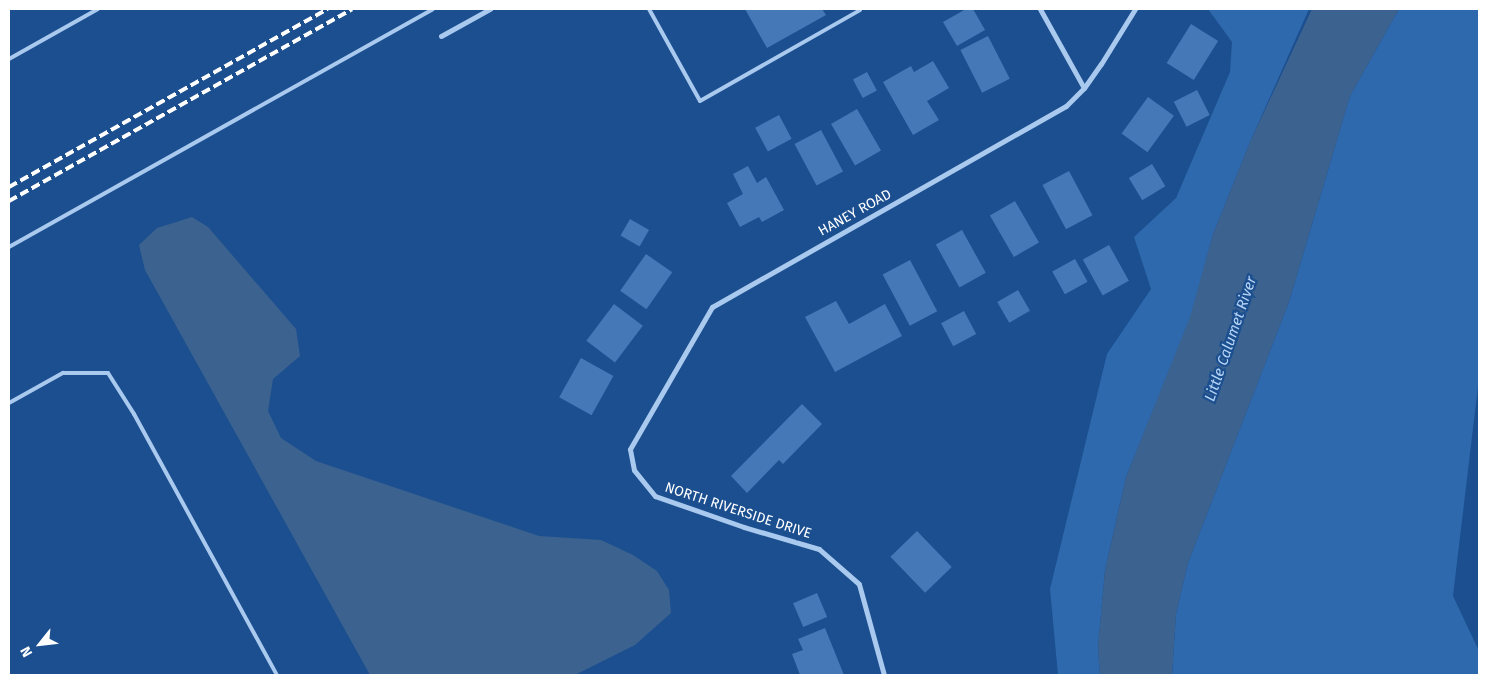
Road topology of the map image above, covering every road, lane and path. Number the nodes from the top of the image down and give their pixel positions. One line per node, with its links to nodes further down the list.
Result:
1 (98, 9): 9 (lane)
2 (433, 9): 11 (lane)
3 (490, 9): 8 (street)
4 (649, 9): 5 (lane)
5 (860, 9)
6 (1040, 9): 10 (street)
7 (1134, 9): 10 (street, HANEY ROAD)
8 (441, 36)
9 (9, 59)
10 (1084, 88): 13 (street, HANEY ROAD)
11 (9, 246)
12 (9, 403): 14 (lane)
13 (634, 470): 15 (street, NORTH RIVERSIDE DRIVE)
14 (277, 675)
15 (884, 675)

